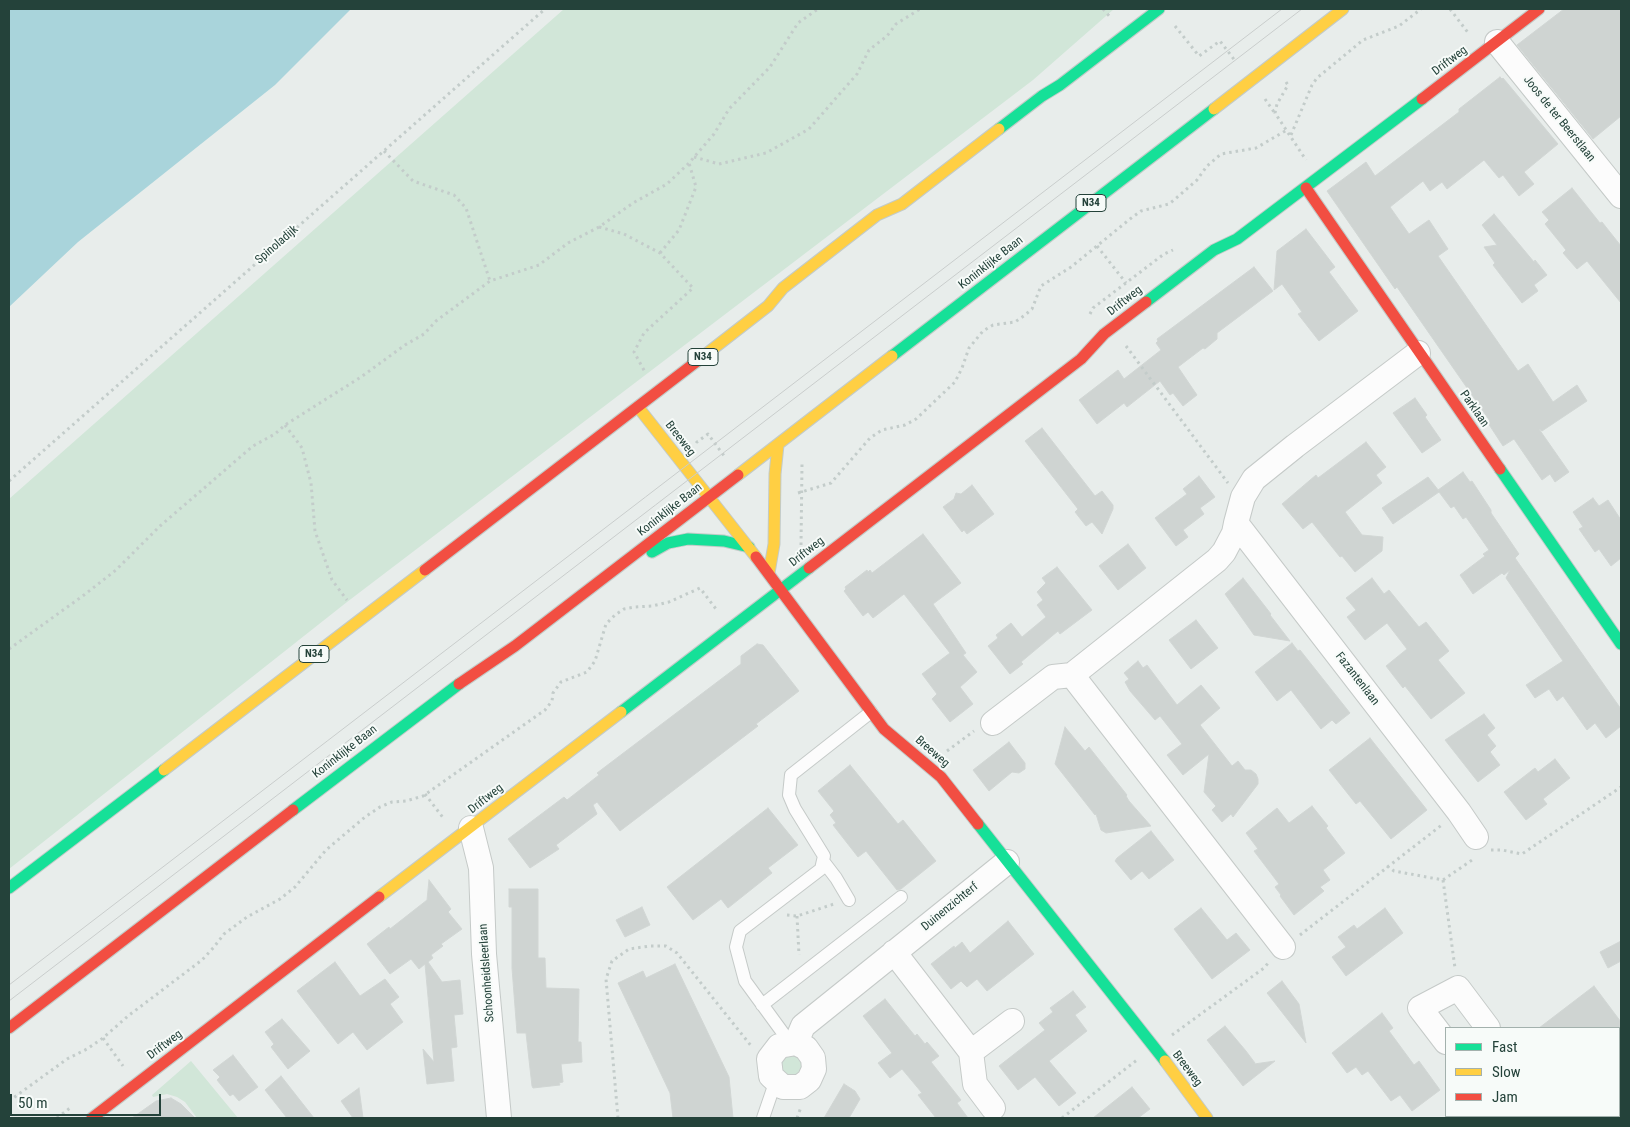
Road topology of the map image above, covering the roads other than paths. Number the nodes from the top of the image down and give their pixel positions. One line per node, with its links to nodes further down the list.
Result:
1 (1159, 9): 8 (main road, N34)
2 (1343, 9): 9 (main road, Koninklijke Baan / N34)
3 (1539, 9): 4 (main road, Driftweg)
4 (1497, 42): 5 (main road, Driftweg); 6 (street, Joos de ter Beerstlaan)
5 (1306, 188): 7 (main road, Parklaan); 15 (main road, Driftweg)
6 (1621, 196)
7 (1418, 353): 11 (street); 16 (main road, Parklaan)
8 (638, 407): 10 (main road, Breeweg); 24 (main road, N34)
9 (778, 444): 10 (main road, Koninklijke Baan / N34); 14 (main road)
10 (709, 497): 12 (main road, Breeweg); 13 (main road, Koninklijke Baan / N34)
11 (1236, 523): 17 (street); 21 (street, Fazantenlaan)
12 (749, 547): 13 (main road); 14 (main road, Breeweg)
13 (633, 556): 32 (main road, Koninklijke Baan / N34)
14 (769, 573): 15 (main road, Breeweg)
15 (780, 590): 18 (main road, Breeweg); 20 (main road, Driftweg)
16 (1621, 644)
17 (1072, 675): 19 (street); 27 (street)
18 (871, 712): 22 (lane); 23 (main road, Breeweg)
19 (993, 722)
20 (470, 828): 38 (main road, Driftweg); 39 (street, Schoonheidsleerlaan)
21 (1480, 848)
22 (823, 861): 26 (lane); 29 (lane)
23 (1006, 862): 28 (street, Duinenzichterf); 41 (main road, Breeweg)
24 (9, 888)
25 (901, 897): 29 (lane)
26 (849, 900)
27 (1283, 947)
28 (894, 952): 34 (street, Duinenzichterf); 35 (street)
29 (762, 1005): 34 (lane)
30 (1012, 1021): 35 (street)
31 (1487, 1027): 33 (street)
32 (9, 1028)
33 (1445, 1041)
34 (794, 1044): 36 (street, Duinenzichterf); 36 (street)
35 (971, 1052): 37 (street)
36 (772, 1070): 40 (lane)
37 (994, 1108)
38 (92, 1118)
39 (499, 1118)
40 (763, 1118)
41 (1207, 1118)

